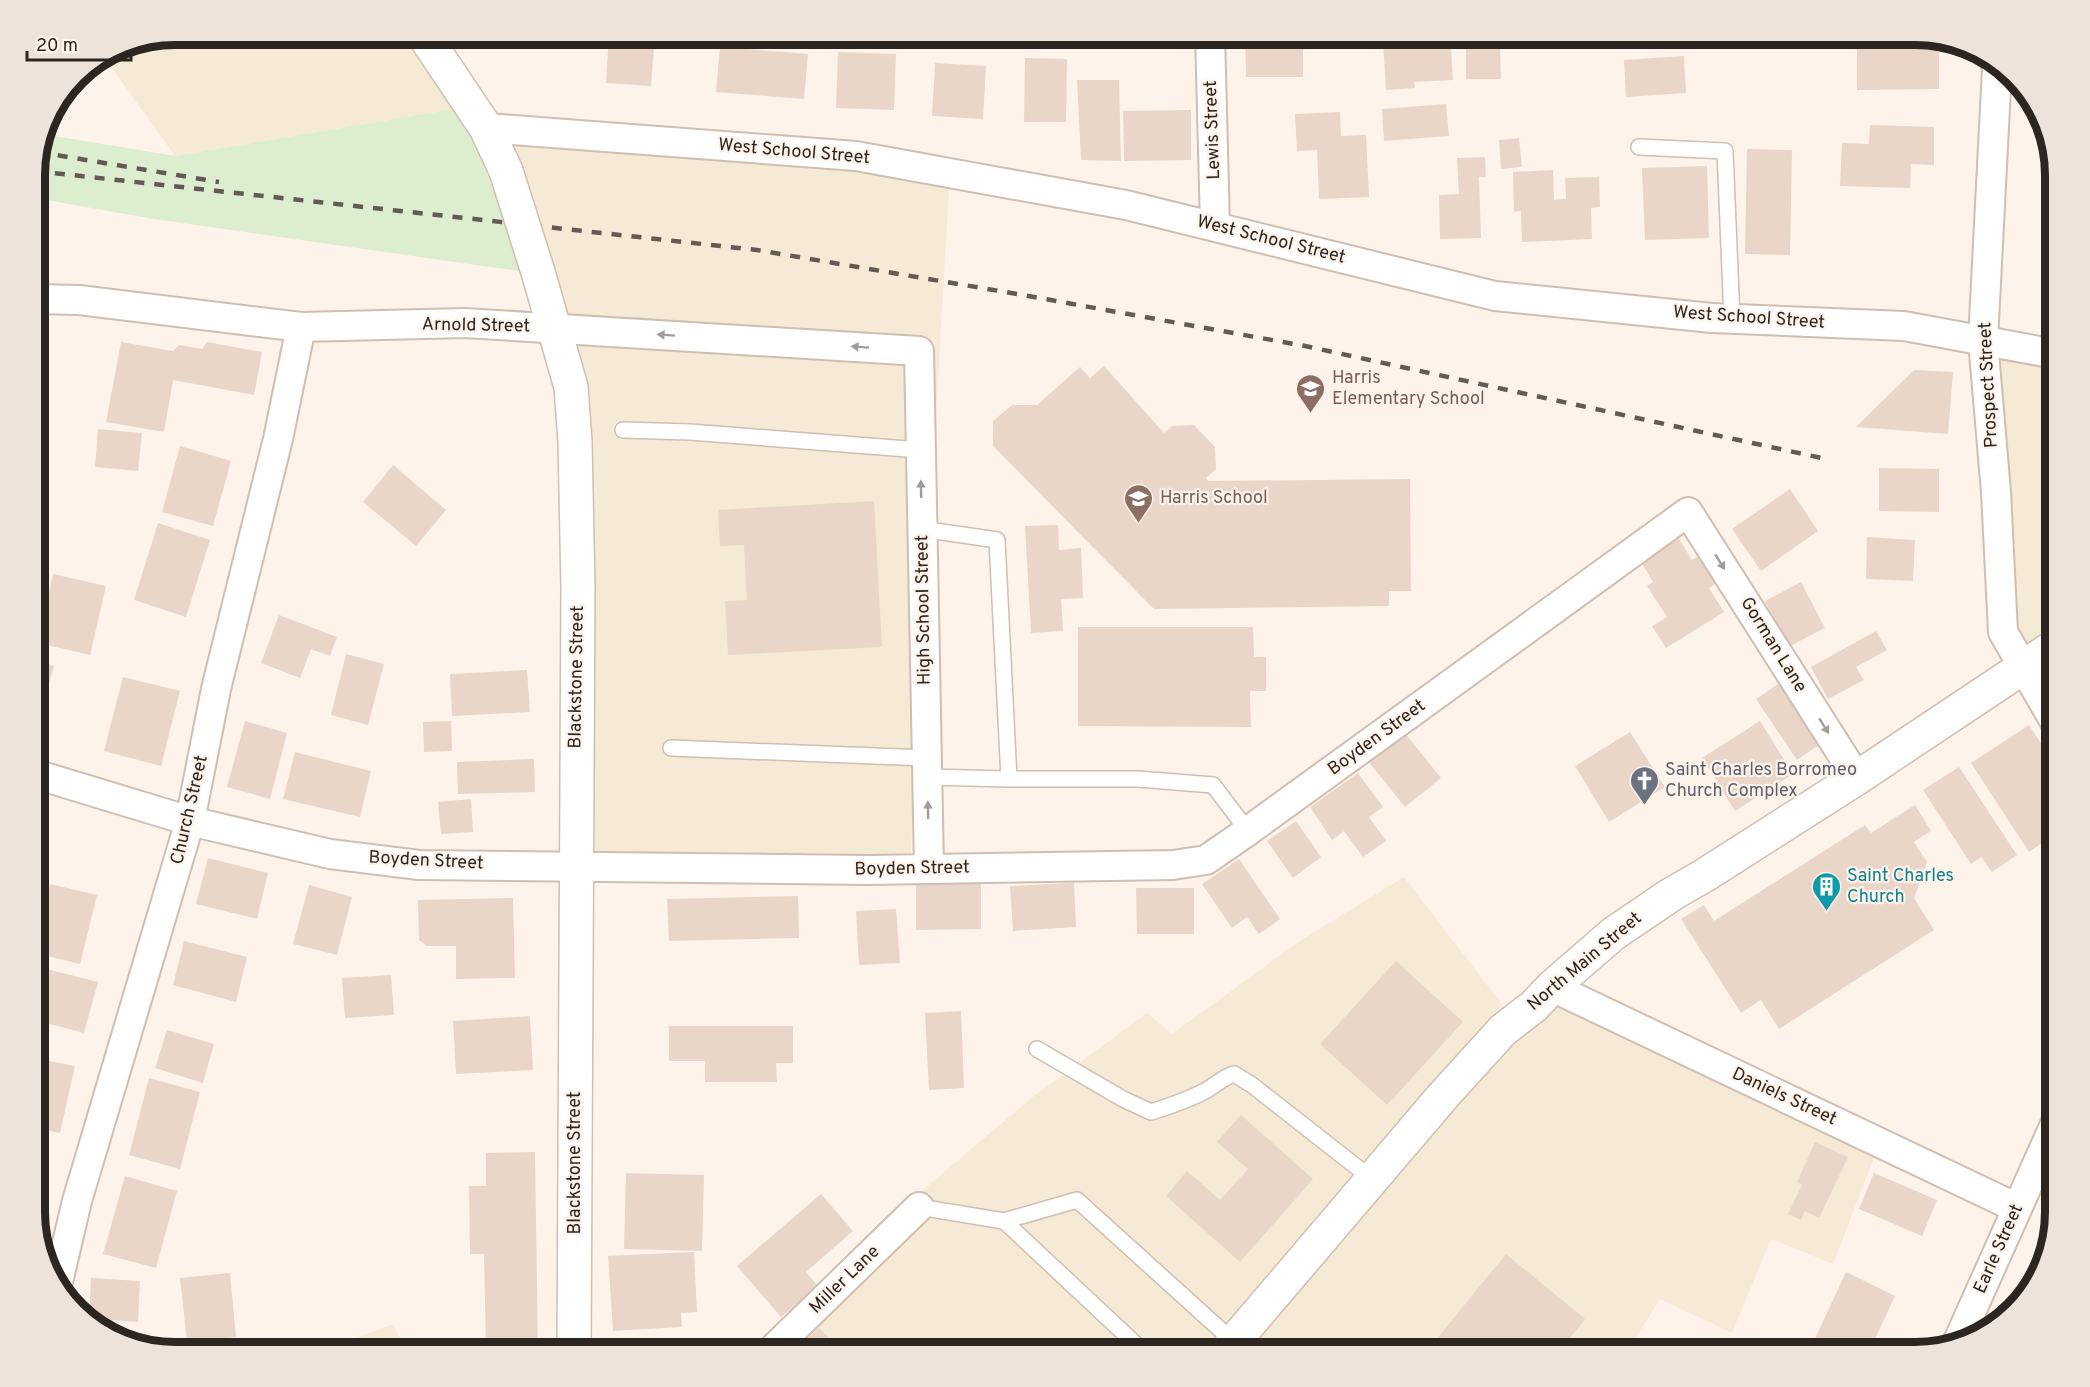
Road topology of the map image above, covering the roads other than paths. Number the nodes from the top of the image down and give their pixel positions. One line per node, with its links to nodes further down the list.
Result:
1 (430, 45): 4 (street, Blackstone Street)
2 (1210, 45): 6 (street, Lewis Street)
3 (1997, 74): 11 (street, Prospect Street)
4 (486, 128): 6 (street, West School Street); 10 (street, Blackstone Street, bridge)
5 (1639, 147): 8 (lane)
6 (1215, 226): 8 (street, West School Street)
7 (45, 298): 9 (street, Arnold Street)
8 (1732, 319): 11 (street, West School Street)
9 (301, 327): 10 (street, Arnold Street); 26 (street, Church Street)
10 (555, 328): 12 (street, Arnold Street, one-way to 10); 28 (street, Blackstone Street)
11 (1983, 341): 13 (street, West School Street); 19 (street, Prospect Street)
12 (919, 351): 15 (street, High School Street)
13 (2045, 352)
14 (623, 430): 15 (lane)
15 (920, 450): 17 (street, High School Street, one-way to 15)
16 (1688, 512): 25 (street, Gorman Lane, one-way to 25); 27 (street, Boyden Street)
17 (922, 529): 22 (street, High School Street); 24 (lane)
18 (2045, 653): 19 (street, North Main Street)
19 (2023, 669): 20 (street, Prospect Street); 25 (street, North Main Street)
20 (2045, 705)
21 (672, 748): 22 (lane)
22 (927, 767): 24 (lane); 29 (street, High School Street, one-way to 22)
23 (45, 777): 26 (street, Boyden Street)
24 (1009, 778): 27 (lane)
25 (1857, 778): 30 (street, North Main Street)
26 (190, 821): 28 (street, Boyden Street); 37 (street, Church Street)
27 (1248, 831): 29 (street, Boyden Street)
28 (576, 866): 29 (street, Boyden Street); 39 (street, Blackstone Street)
29 (929, 868)
30 (1552, 987): 33 (street, North Main Street); 35 (street, Daniels Street)
31 (1037, 1049): 33 (lane)
32 (2045, 1170): 35 (street, Earle Street)
33 (1372, 1179): 43 (street, North Main Street)
34 (919, 1207): 36 (lane); 40 (street, Miller Lane)
35 (2017, 1208): 38 (street, Earle Street)
36 (1004, 1221): 41 (lane); 42 (lane)
37 (60, 1273)
38 (1961, 1333)
39 (573, 1342)
40 (781, 1342)
41 (1132, 1342)
42 (1225, 1342)
43 (1234, 1342)

